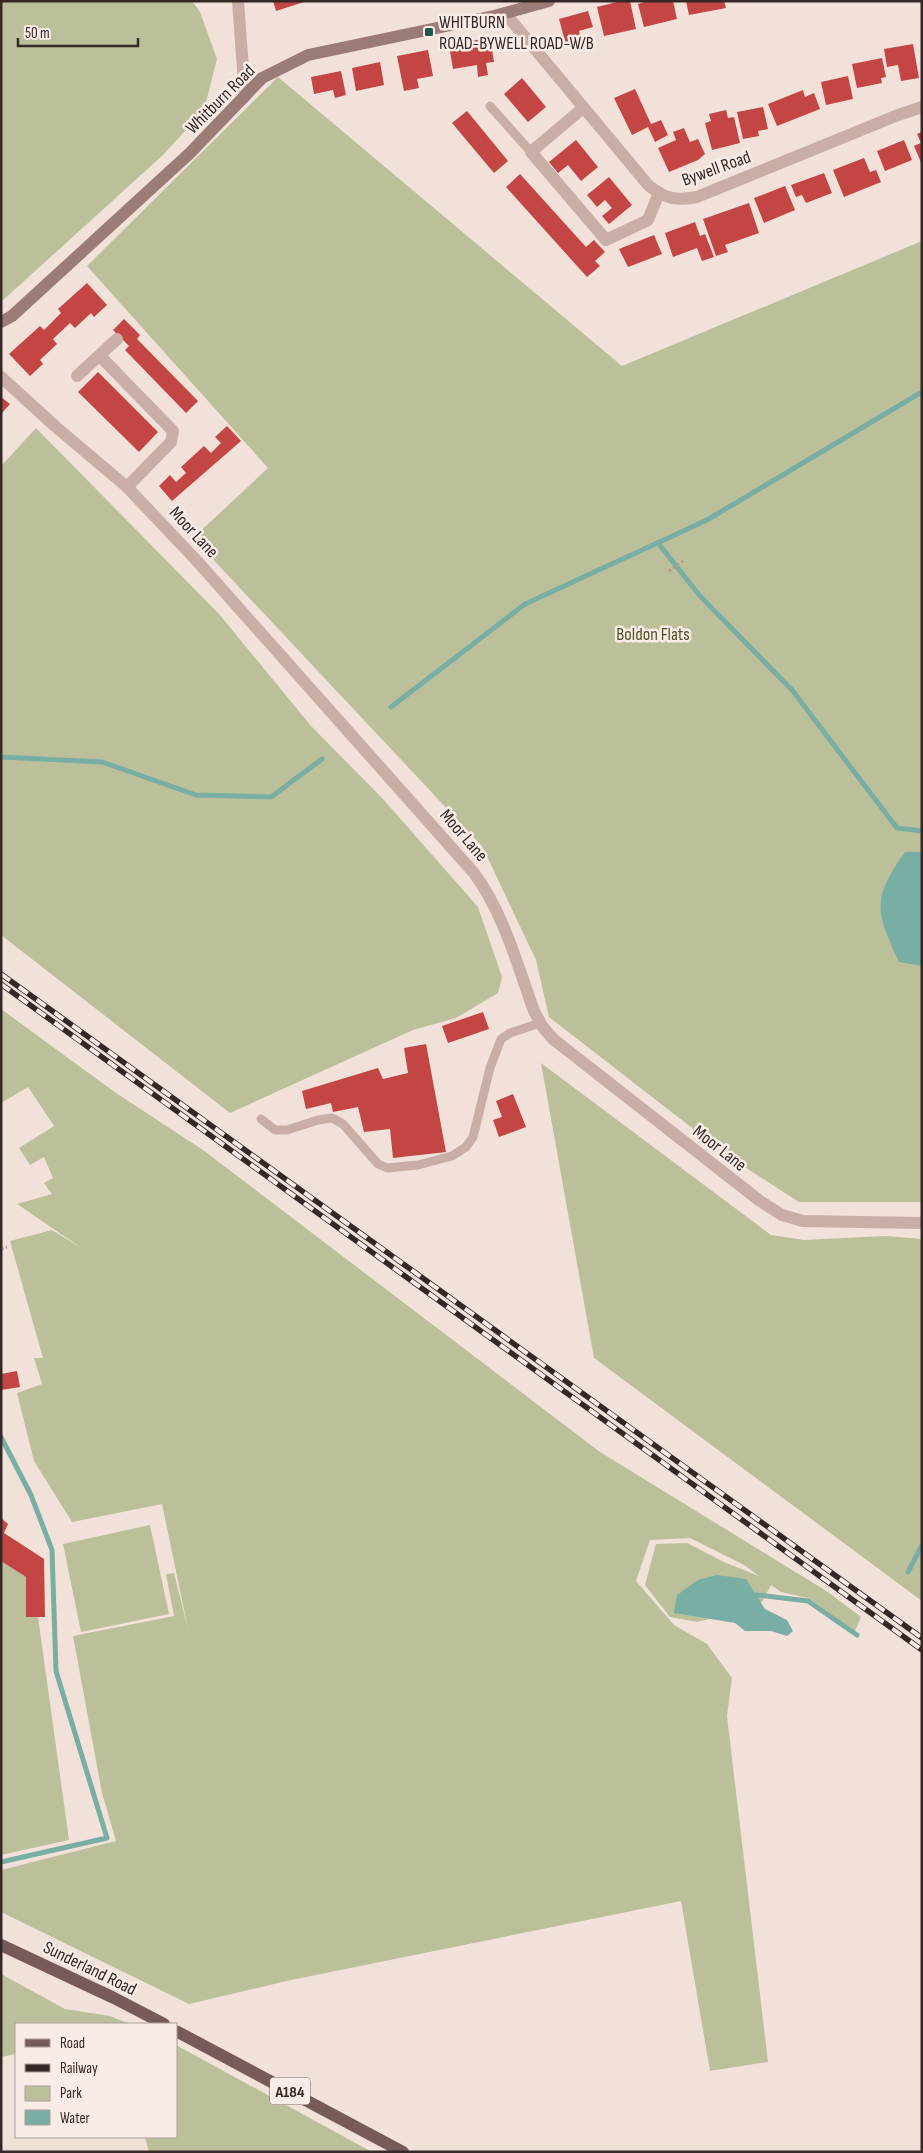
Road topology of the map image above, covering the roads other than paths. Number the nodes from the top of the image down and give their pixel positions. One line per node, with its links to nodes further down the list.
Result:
1 (238, 1): 4 (street)
2 (549, 1): 3 (main road, Whitburn Road)
3 (505, 13): 4 (main road, Whitburn Road); 7 (street, Bywell Road)
4 (245, 96): 10 (main road, Whitburn Road)
5 (490, 106): 8 (lane)
6 (922, 107): 9 (street, Bywell Road)
7 (583, 108): 8 (street); 9 (street, Bywell Road)
8 (531, 152): 9 (street)
9 (659, 193)
10 (1, 322)
11 (117, 339): 12 (street)
12 (100, 356): 14 (street); 15 (street)
13 (1, 376): 15 (street, Moor Lane)
14 (77, 376)
15 (127, 487): 16 (street, Moor Lane)
16 (540, 1023): 17 (lane); 18 (street, Moor Lane)
17 (261, 1118)
18 (922, 1223)
19 (1, 1945): 20 (main road, Sunderland Road)
20 (162, 2023)
21 (178, 2032): 22 (main road, A184)
22 (403, 2152)

